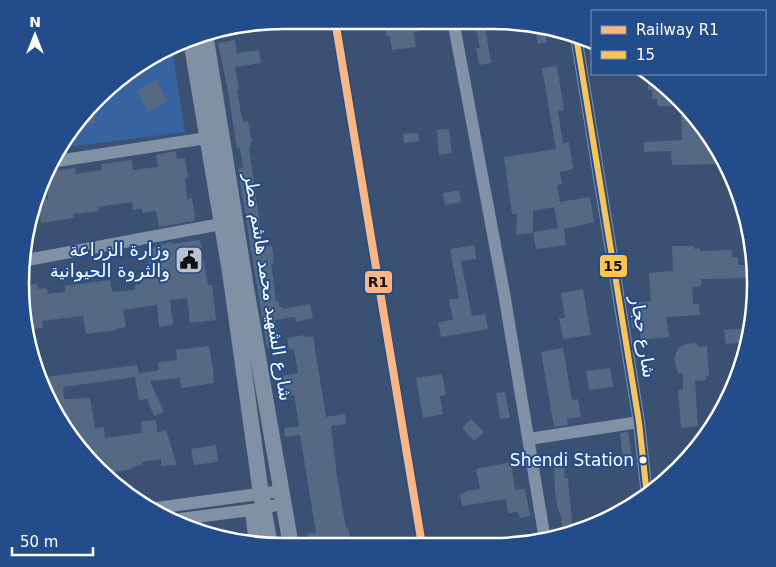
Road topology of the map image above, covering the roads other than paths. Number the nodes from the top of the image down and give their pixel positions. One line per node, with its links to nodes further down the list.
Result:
1 (455, 29): 10 (street)
2 (206, 41): 12 (main road, شارع الشهيد محمد هاشم مطر)
3 (577, 43): 9 (street, شارع حجار)
4 (192, 46): 5 (main road, شارع الشهيد محمد هاشم مطر)
5 (207, 138): 6 (street); 7 (main road, شارع الشهيد محمد هاشم مطر)
6 (61, 161)
7 (221, 224): 8 (street); 13 (main road, شارع الشهيد محمد هاشم مطر)
8 (30, 260)
9 (639, 422): 10 (street); 11 (street, شارع حجار)
10 (529, 439): 16 (street)
11 (646, 487)
12 (282, 497): 13 (street); 19 (main road, شارع الشهيد محمد هاشم مطر)
13 (259, 504): 14 (street); 15 (street); 17 (street); 18 (main road, شارع الشهيد محمد هاشم مطر)
14 (164, 508)
15 (184, 518)
16 (544, 533)
17 (257, 537)
18 (268, 538)
19 (290, 538)

